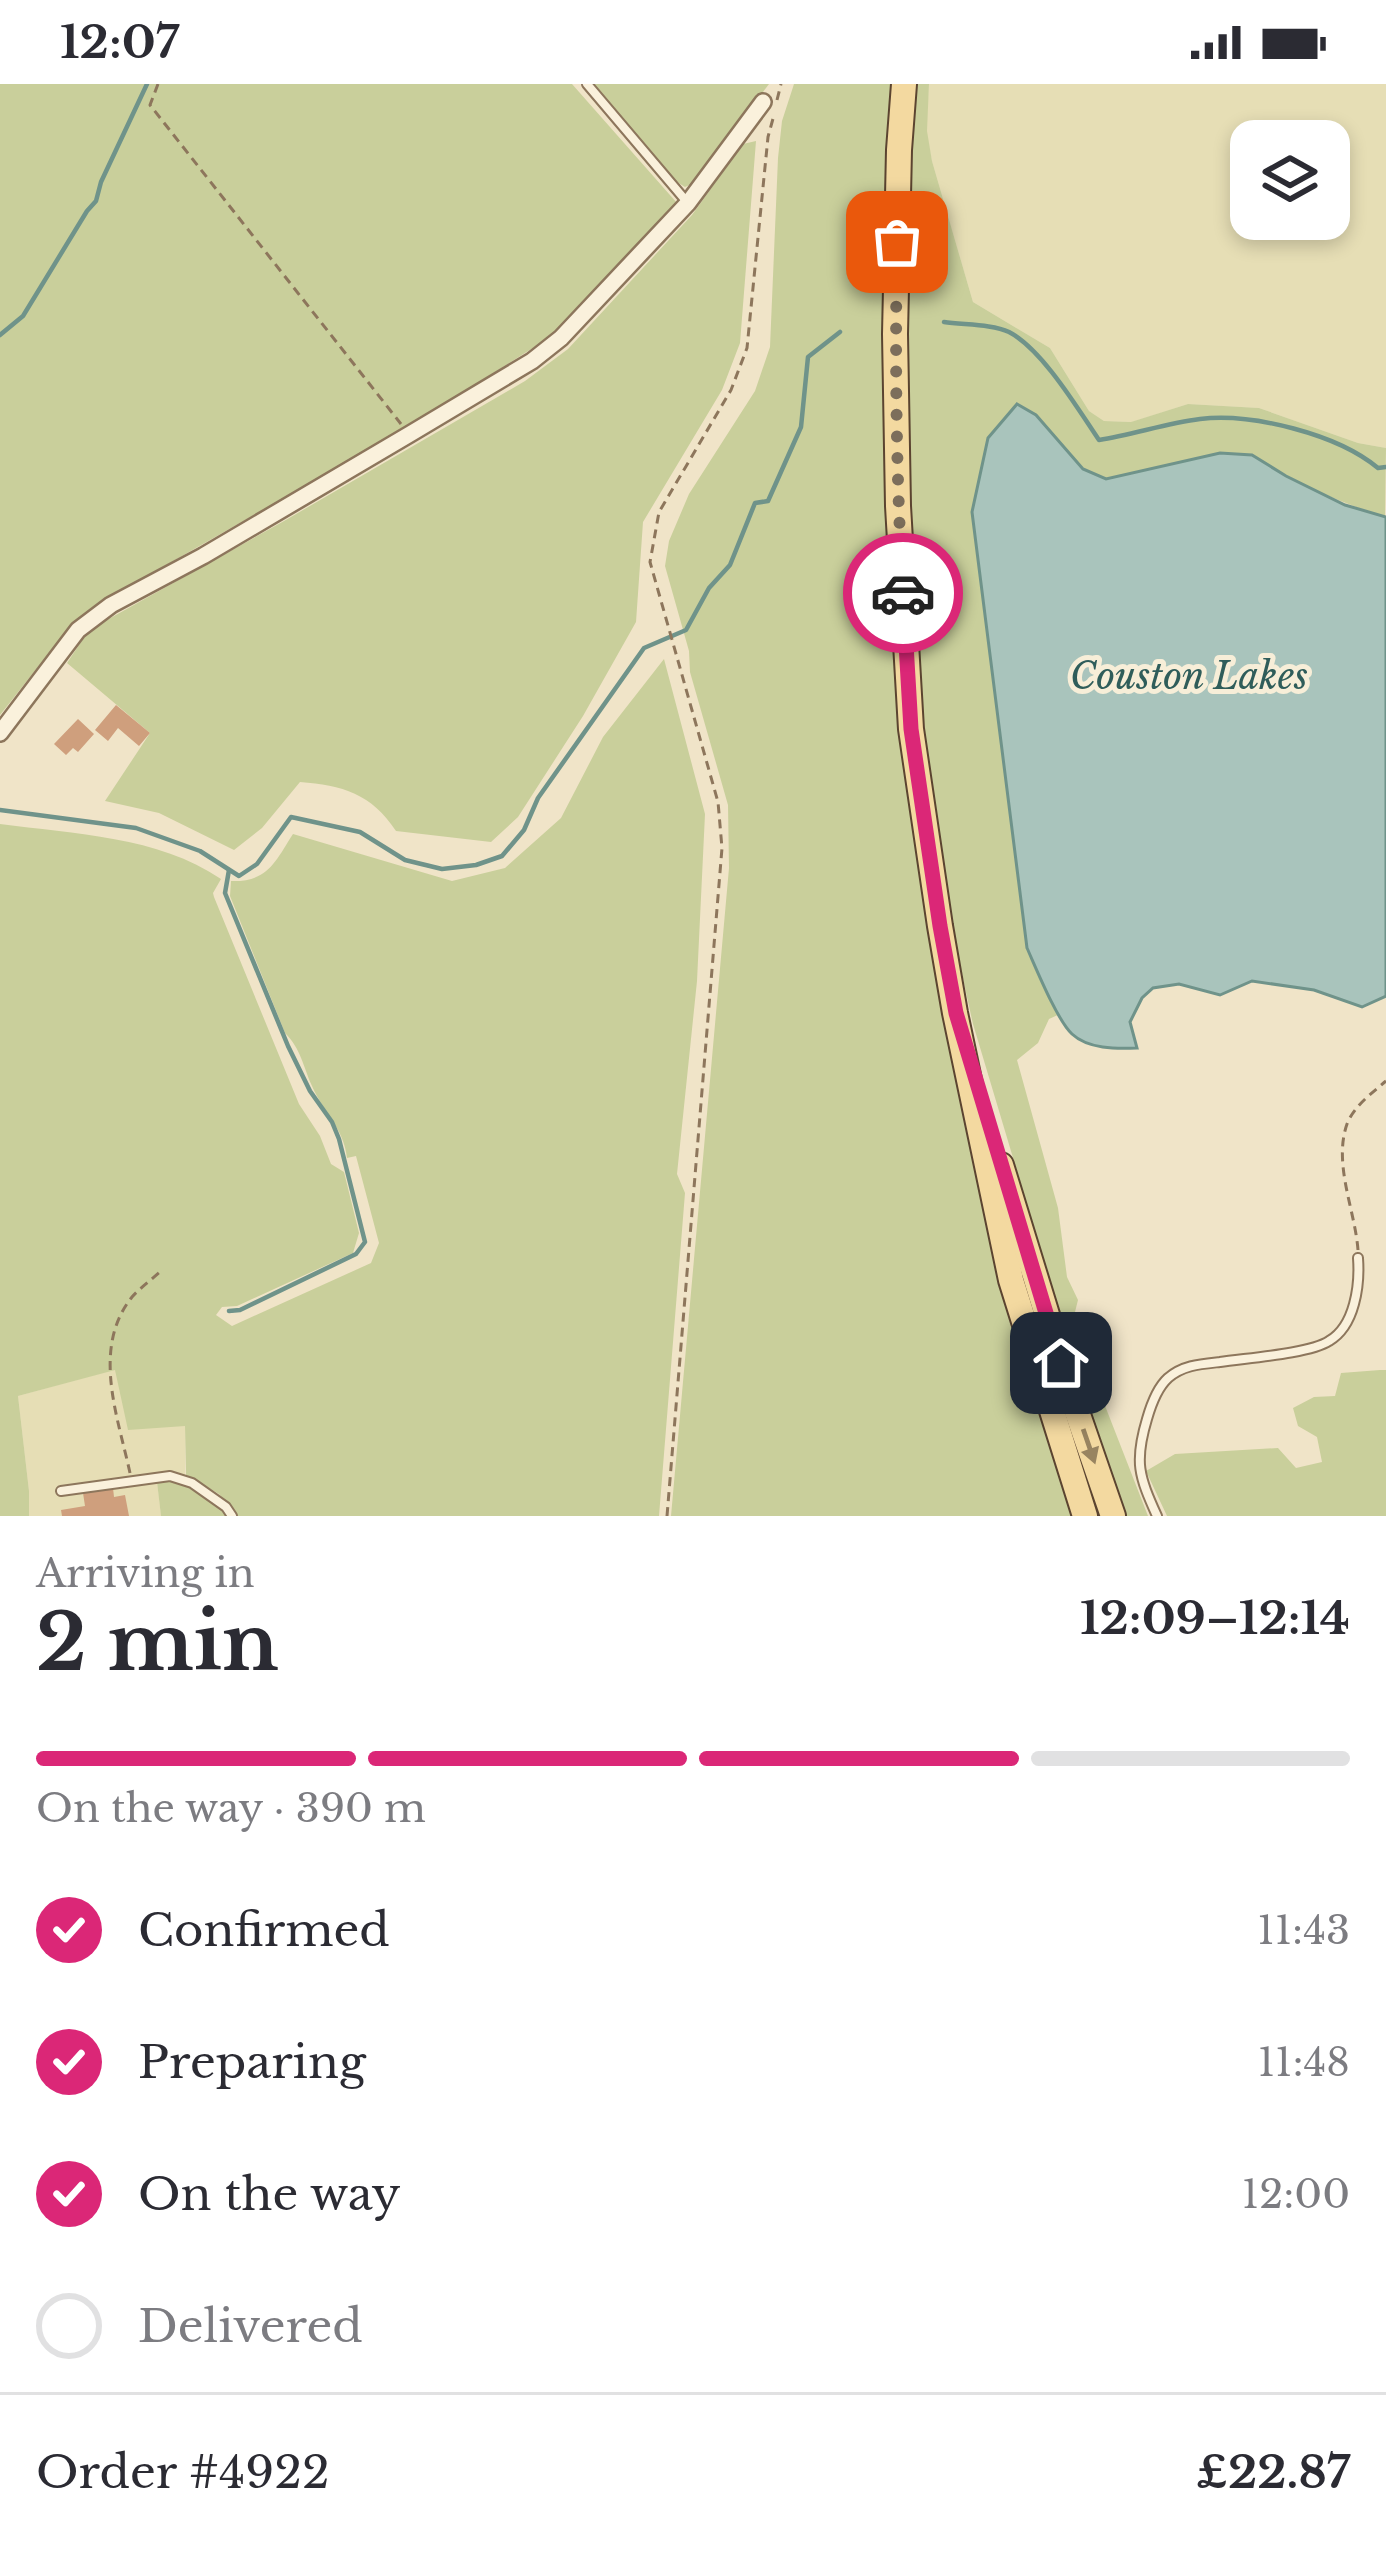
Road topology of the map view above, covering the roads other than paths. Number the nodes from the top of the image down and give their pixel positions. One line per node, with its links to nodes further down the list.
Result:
1 (586, 84): 4 (lane)
2 (904, 84): 6 (main road)
3 (763, 102): 4 (street)
4 (688, 203): 5 (street)
5 (0, 733)
6 (956, 1013): 10 (main road); 11 (main road, one-way to 11)
7 (1358, 1258): 12 (lane)
8 (61, 1491): 9 (lane)
9 (232, 1516)
10 (1085, 1516)
11 (1113, 1516)
12 (1157, 1516)

